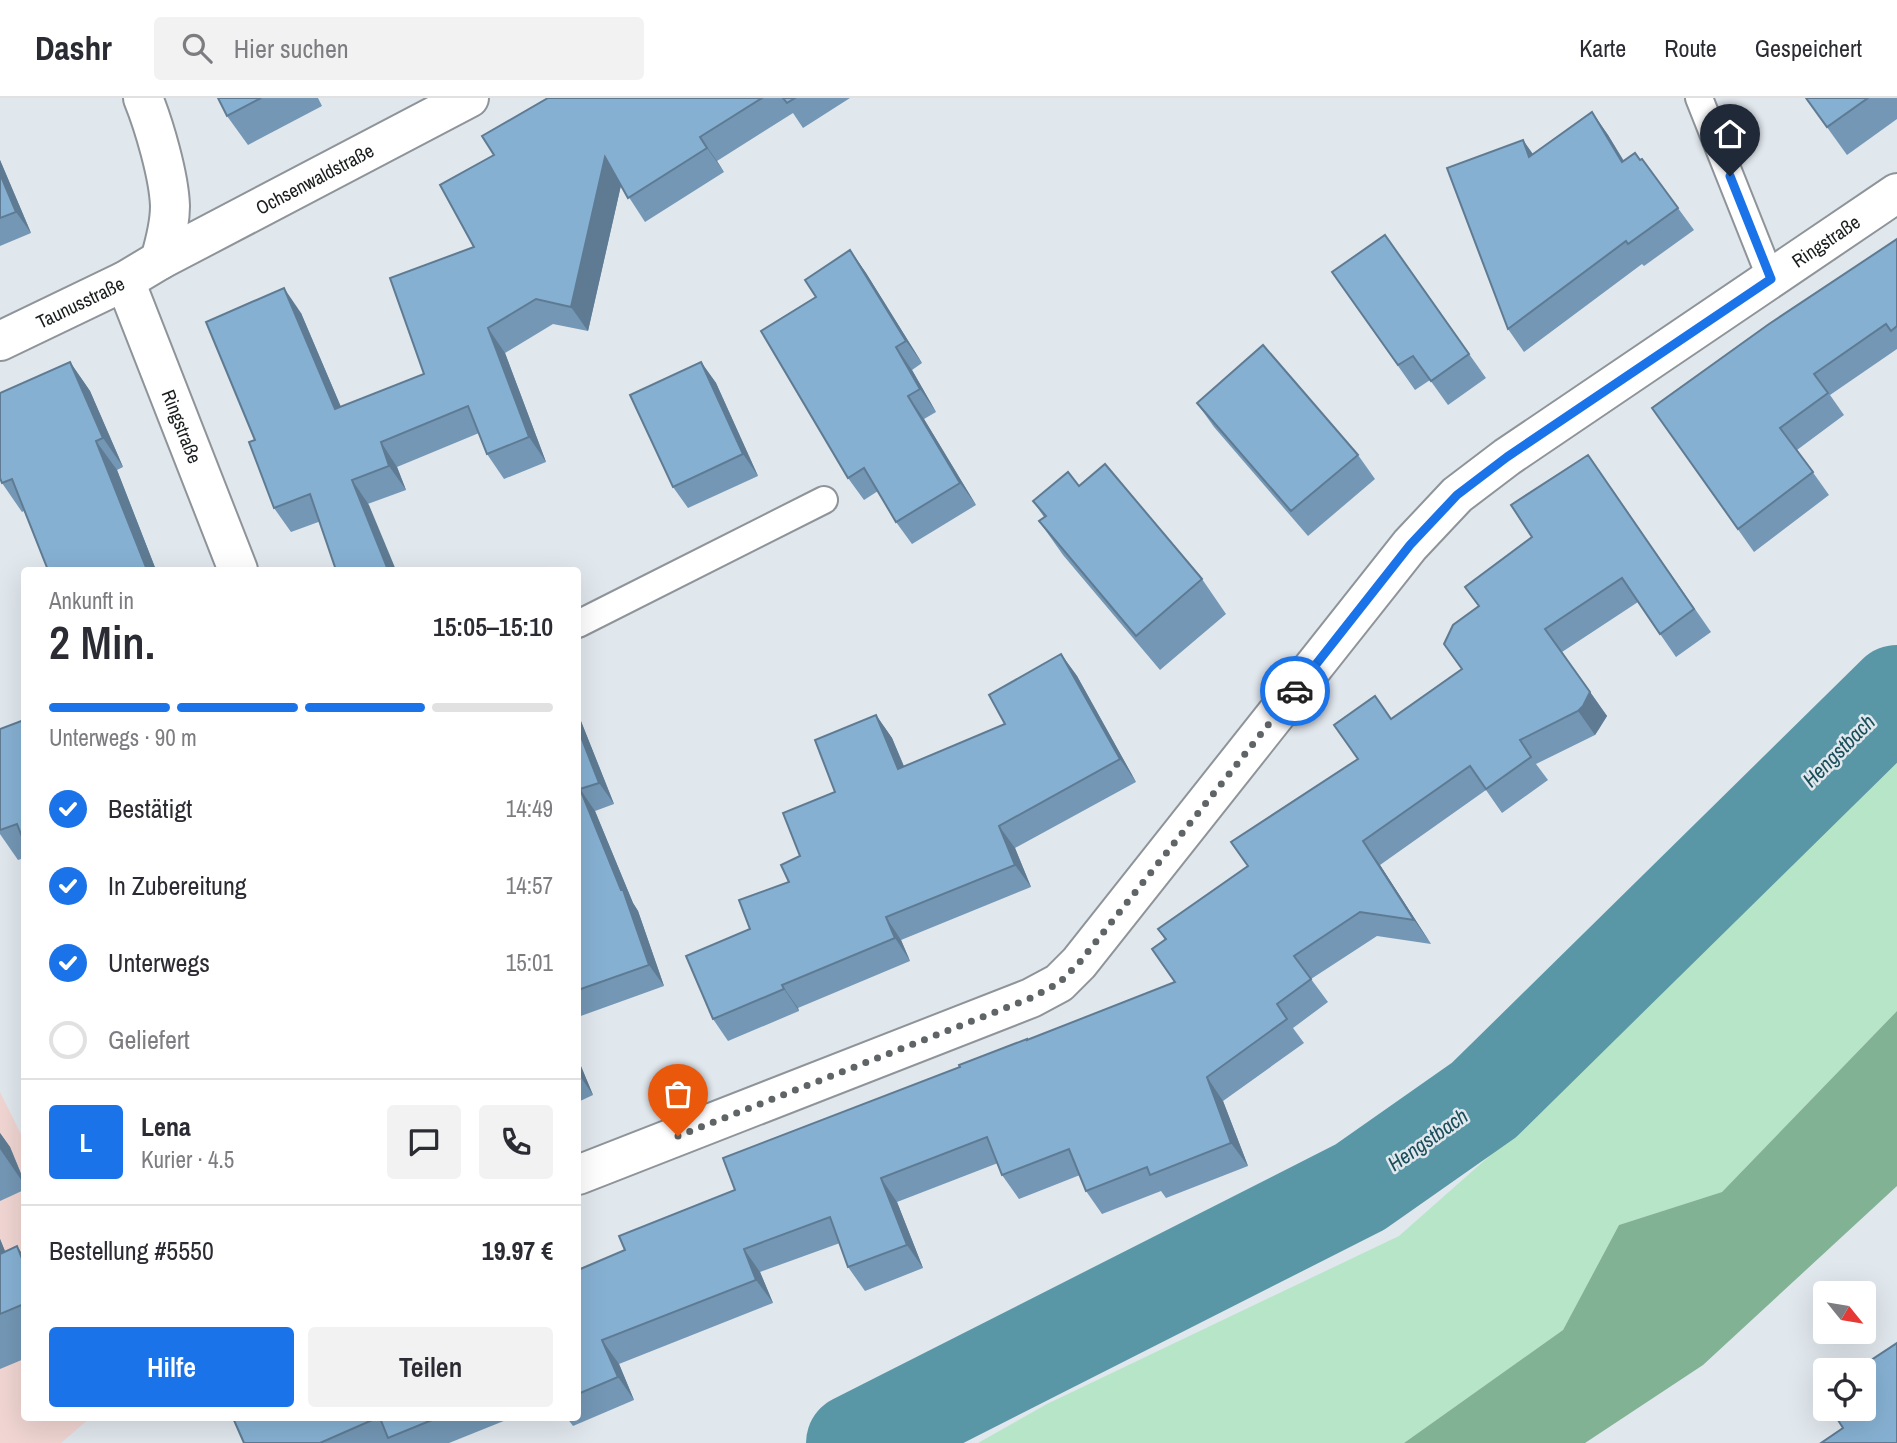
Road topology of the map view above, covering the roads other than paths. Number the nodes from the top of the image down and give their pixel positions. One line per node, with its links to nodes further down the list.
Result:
1 (143, 98): 5 (street)
2 (469, 98): 5 (street, Ochsenwaldstraße)
3 (1699, 98): 6 (lane)
4 (1897, 193): 6 (street, Ringstraße)
5 (160, 260): 7 (street, Taunusstraße)
6 (1771, 279): 12 (street, Ringstraße)
7 (125, 281): 8 (street, Taunusstraße); 10 (street, Ringstraße)
8 (0, 341)
9 (824, 500): 11 (lane)
10 (237, 567)
11 (581, 622)
12 (581, 1174)

